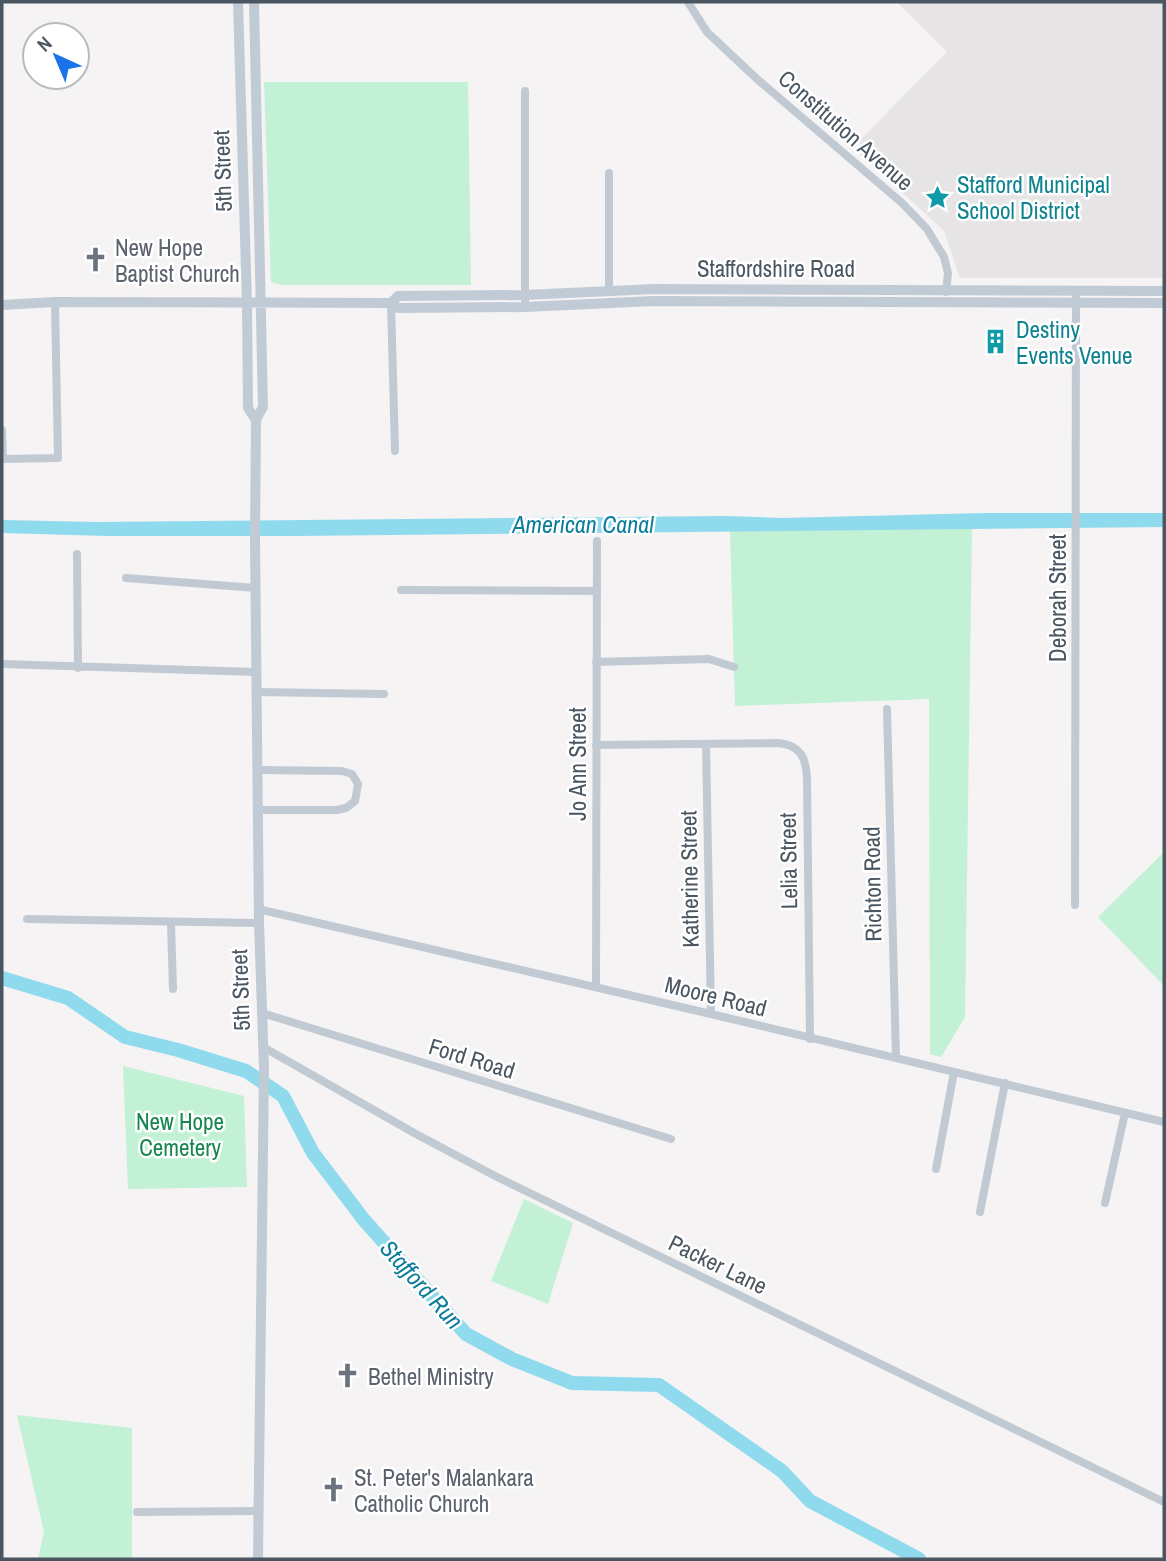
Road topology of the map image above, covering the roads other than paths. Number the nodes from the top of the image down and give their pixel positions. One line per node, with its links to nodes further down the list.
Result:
1 (238, 2): 5 (main road, 5th Street)
2 (254, 2): 4 (main road, 5th Street)
3 (688, 2): 12 (street, Constitution Avenue)
4 (256, 82): 5 (main road); 7 (main road, 5th Street)
5 (241, 83): 8 (main road, 5th Street)
6 (525, 91): 16 (street)
7 (258, 164): 8 (main road); 10 (main road, 5th Street)
8 (243, 165): 11 (main road, 5th Street)
9 (609, 173): 13 (street)
10 (260, 218): 11 (main road); 20 (main road, 5th Street)
11 (245, 219): 19 (main road, 5th Street)
12 (946, 290): 13 (main road, Staffordshire Road); 14 (main road, Staffordshire Road); 18 (street, Constitution Avenue)
13 (609, 291): 16 (main road, Staffordshire Road)
14 (1076, 291): 15 (main road, Staffordshire Road); 22 (street, Deborah Street)
15 (1158, 291): 23 (street)
16 (525, 295): 21 (main road, Staffordshire Road); 25 (street)
17 (55, 302): 19 (main road, Staffordshire Road); 24 (main road, Staffordshire Road); 29 (street)
18 (946, 302): 22 (main road, Staffordshire Road); 25 (main road, Staffordshire Road)
19 (247, 303): 20 (main road, Staffordshire Road); 27 (main road, 5th Street)
20 (262, 303): 21 (main road, Staffordshire Road); 26 (main road, 5th Street)
21 (391, 303): 25 (main road, Staffordshire Road); 30 (street)
22 (1076, 303): 23 (main road, Staffordshire Road); 49 (street, Deborah Street)
23 (1158, 303)
24 (2, 305)
25 (525, 307)
26 (262, 364): 27 (main road); 28 (main road, 5th Street)
27 (248, 369): 28 (main road, 5th Street)
28 (256, 420): 34 (main road, 5th Street)
29 (2, 430)
30 (395, 451)
31 (597, 541): 36 (street, Jo Ann Street)
32 (77, 554): 40 (street)
33 (126, 578): 34 (street)
34 (256, 588): 41 (main road, 5th Street)
35 (401, 590): 36 (street)
36 (596, 591): 37 (street, Jo Ann Street)
37 (596, 662): 39 (street); 46 (street, Jo Ann Street)
38 (2, 664): 40 (street)
39 (734, 667)
40 (78, 668): 41 (street)
41 (256, 672): 42 (main road, 5th Street)
42 (256, 692): 43 (street); 47 (main road, 5th Street)
43 (384, 694)
44 (887, 709): 60 (street, Richton Road)
45 (706, 744): 46 (street, Lelia Street); 57 (street, Katherine Street); 58 (street, Lelia Street)
46 (596, 745): 54 (street, Jo Ann Street)
47 (257, 770): 48 (main road, 5th Street); 48 (street)
48 (258, 810): 50 (main road, 5th Street)
49 (1075, 905)
50 (258, 909): 53 (main road, 5th Street); 54 (street, Moore Road)
51 (27, 919): 52 (street)
52 (172, 923): 53 (street); 55 (street)
53 (259, 923): 56 (main road, 5th Street)
54 (596, 988): 57 (street, Moore Road)
55 (173, 989)
56 (262, 1013): 59 (main road, 5th Street); 65 (street, Ford Road)
57 (711, 1014): 58 (street, Moore Road)
58 (810, 1039): 60 (street, Moore Road)
59 (263, 1047): 69 (street, Packer Lane); 70 (main road, 5th Street)
60 (896, 1058): 61 (street, Moore Road)
61 (954, 1072): 62 (street, Moore Road); 66 (street)
62 (1005, 1083): 63 (street, Moore Road); 68 (street)
63 (1125, 1114): 64 (street, Moore Road); 67 (street)
64 (1164, 1122)
65 (671, 1139)
66 (936, 1169)
67 (1105, 1203)
68 (980, 1212)
69 (1164, 1502)
70 (258, 1511): 71 (street); 72 (main road, 5th Street)
71 (137, 1512)
72 (258, 1559)

